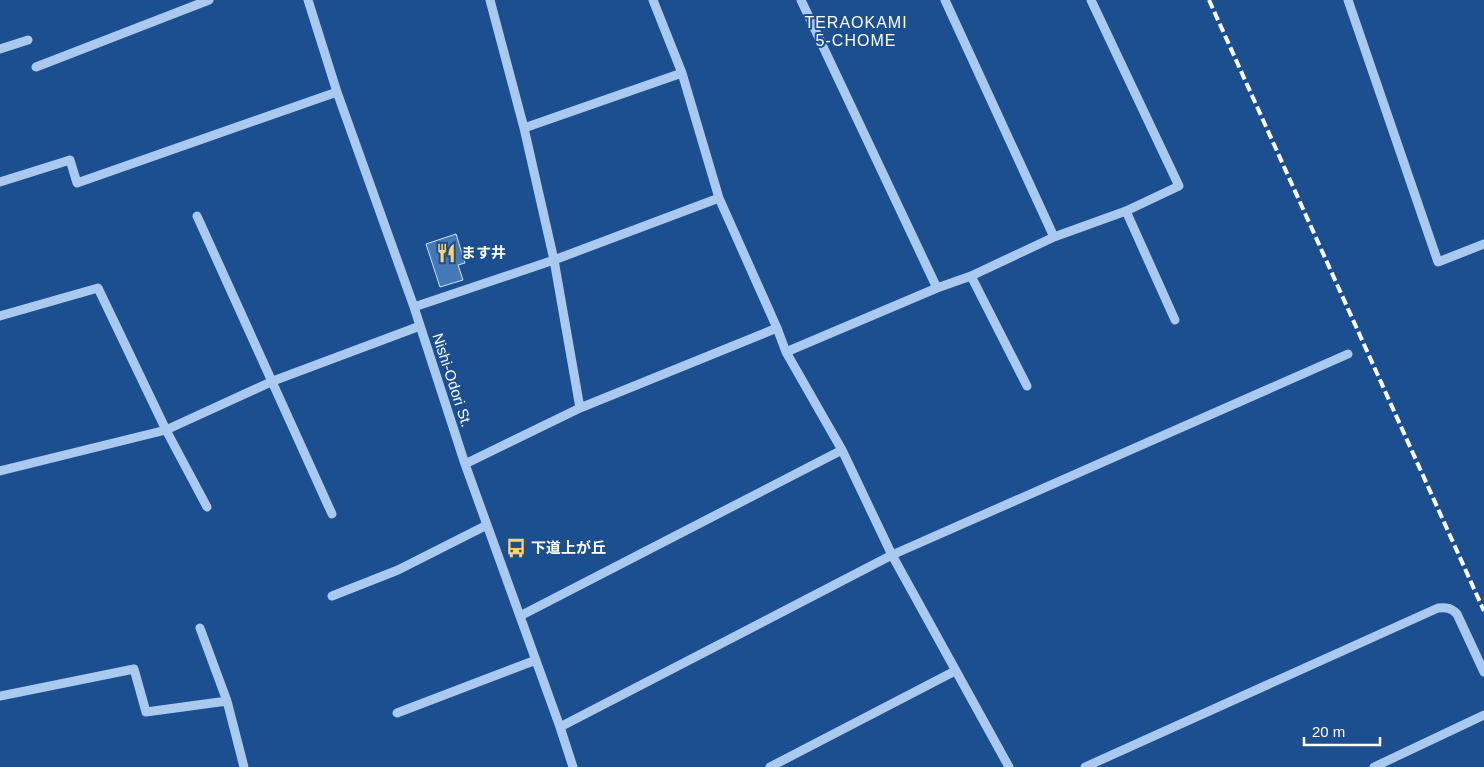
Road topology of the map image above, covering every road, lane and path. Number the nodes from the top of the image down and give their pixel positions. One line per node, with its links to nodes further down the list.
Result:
1 (209, 0): 11 (street)
2 (308, 0): 13 (street, Nishi-Odori St.)
3 (490, 0): 14 (street)
4 (653, 0): 12 (street)
5 (801, 0): 23 (street)
6 (945, 0): 19 (street)
7 (1091, 0): 17 (street)
8 (1348, 0): 20 (street)
9 (28, 40): 10 (street)
10 (0, 49)
11 (36, 67)
12 (682, 73): 14 (street); 16 (street)
13 (337, 92): 15 (street); 24 (street, Nishi-Odori St.)
14 (524, 128): 21 (street)
15 (0, 182)
16 (719, 198): 21 (street); 28 (street)
17 (1126, 211): 19 (street); 26 (street)
18 (197, 216): 31 (street)
19 (1054, 237): 22 (street)
20 (1484, 244)
21 (554, 260): 24 (street); 33 (street)
22 (971, 276): 23 (street); 32 (street)
23 (937, 288): 29 (street)
24 (414, 307): 27 (street, Nishi-Odori St.)
25 (0, 316): 34 (street)
26 (1175, 320)
27 (420, 326): 31 (street); 36 (street, Nishi-Odori St.)
28 (777, 328): 29 (street); 33 (street)
29 (786, 352): 35 (street)
30 (1348, 354): 41 (street)
31 (273, 381): 34 (street); 39 (street)
32 (1027, 386)
33 (580, 408): 36 (street)
34 (166, 430): 37 (street); 38 (street)
35 (842, 450): 41 (street); 43 (street)
36 (465, 464): 40 (street, Nishi-Odori St.)
37 (0, 471)
38 (207, 507)
39 (332, 514)
40 (487, 525): 42 (street); 43 (street, Nishi-Odori St.)
41 (892, 555): 46 (street); 52 (street)
42 (332, 596)
43 (520, 616): 45 (street, Nishi-Odori St.)
44 (200, 628): 49 (street)
45 (536, 660): 50 (street); 52 (street, Nishi-Odori St.)
46 (955, 671): 55 (street); 56 (street)
47 (1484, 672): 57 (street)
48 (0, 696): 49 (street)
49 (227, 701): 53 (street)
50 (397, 713)
51 (1484, 715): 58 (street)
52 (560, 727): 54 (street, Nishi-Odori St.)
53 (244, 767)
54 (572, 767)
55 (770, 767)
56 (1009, 767)
57 (1085, 767)
58 (1374, 767)

